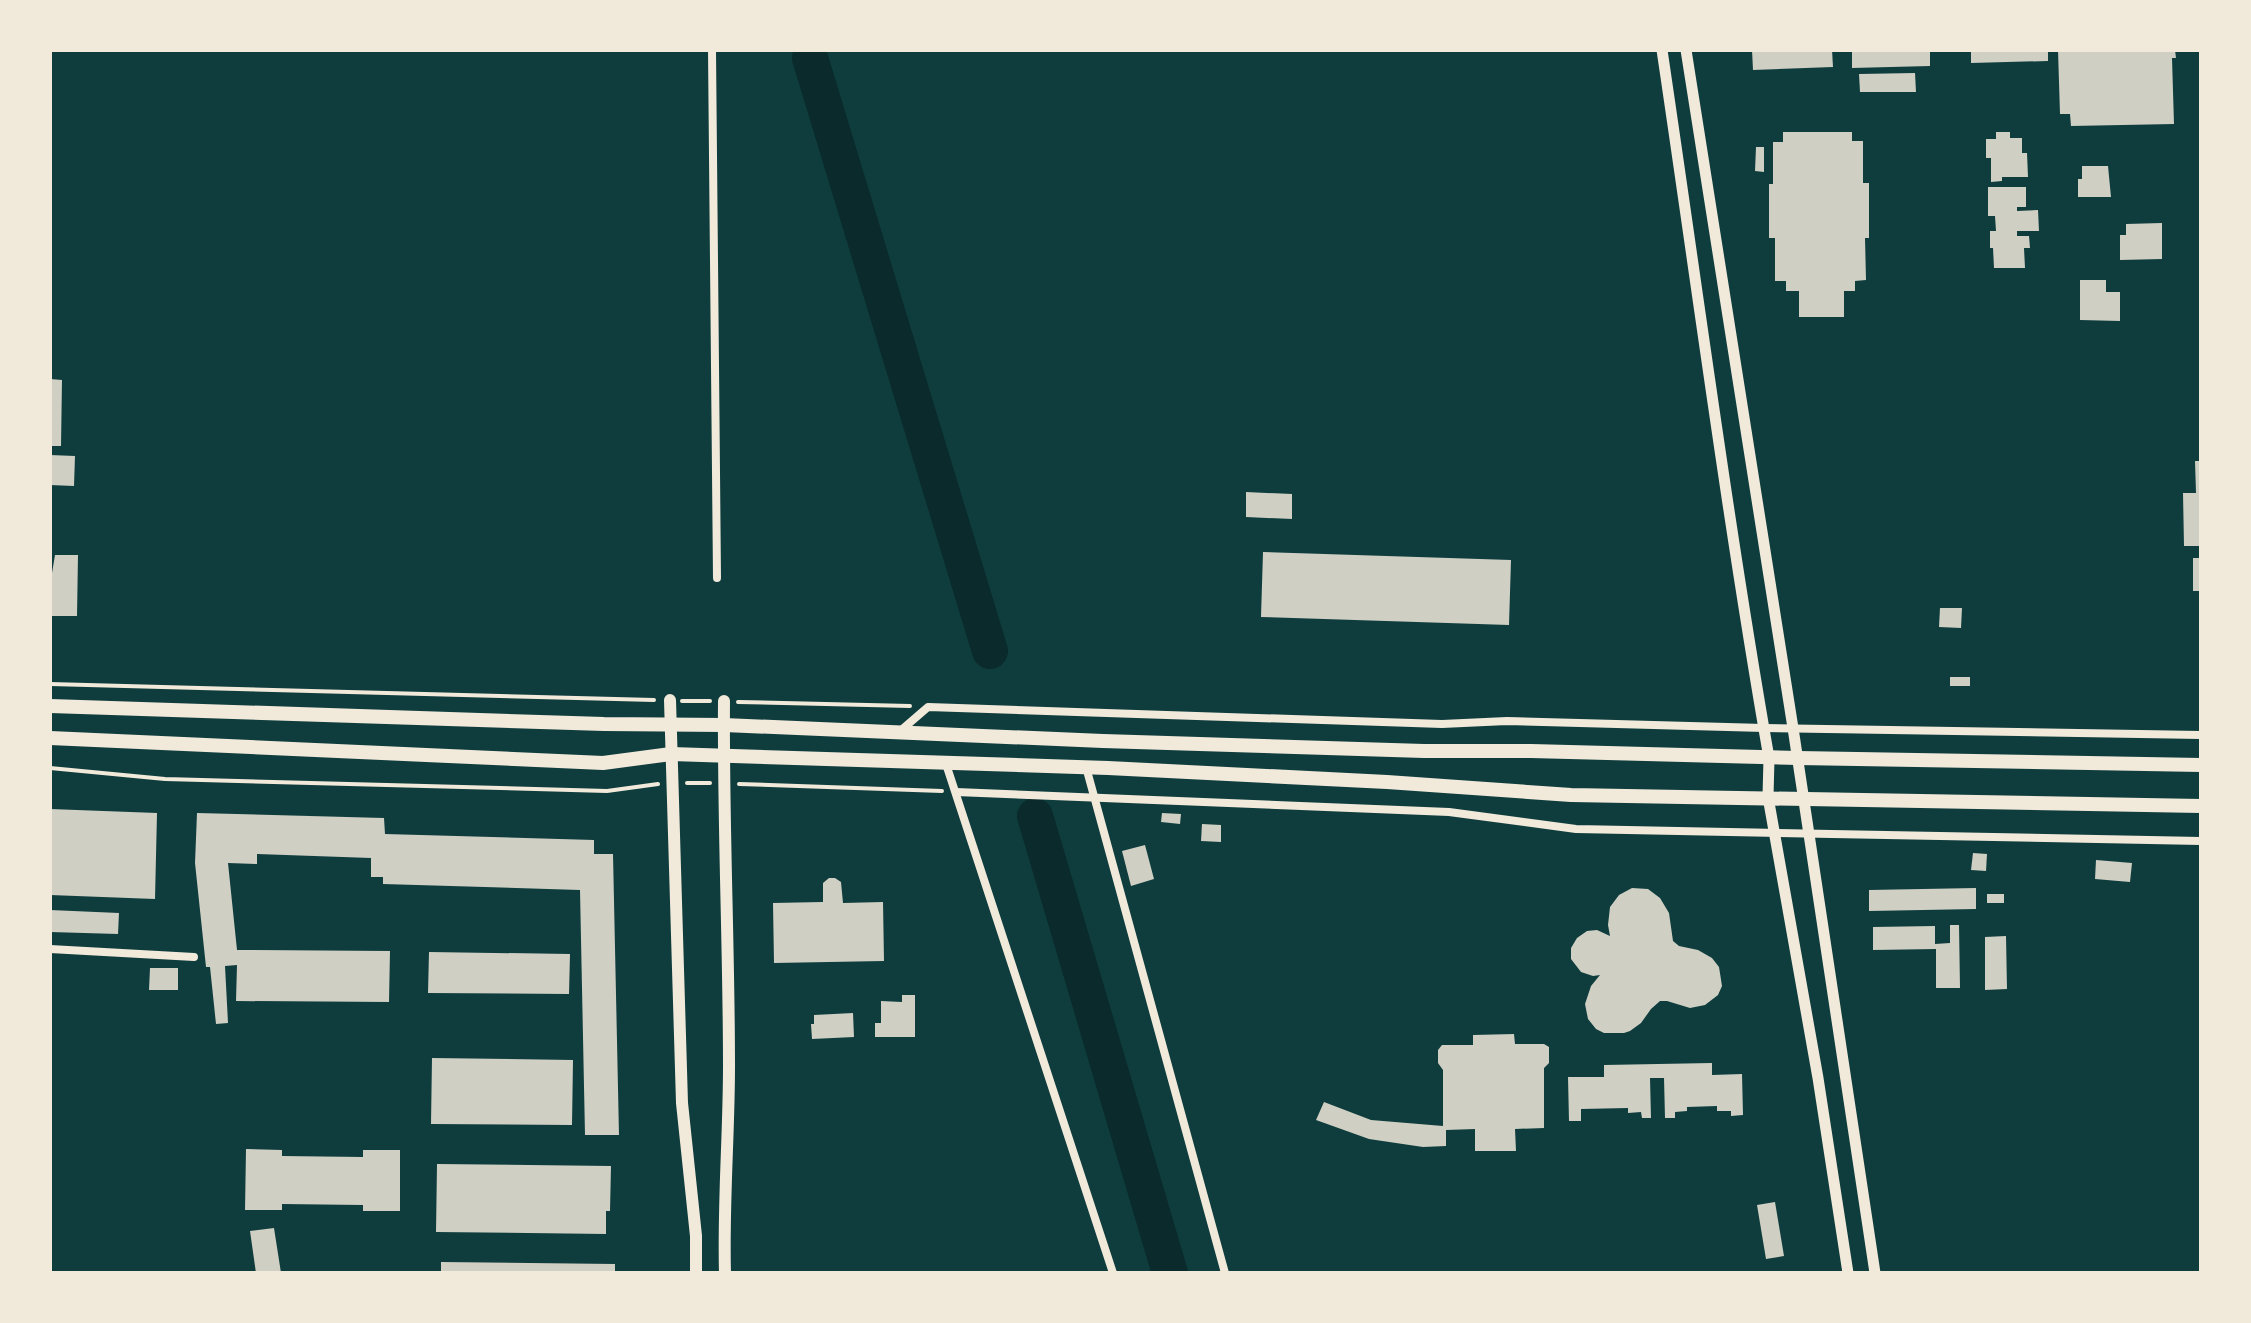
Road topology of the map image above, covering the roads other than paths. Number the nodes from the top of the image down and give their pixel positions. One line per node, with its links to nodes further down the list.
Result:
1 (712, 50): 4 (street)
2 (1662, 50): 10 (street)
3 (1686, 50): 11 (street)
4 (717, 578)
5 (670, 700): 8 (main road)
6 (724, 701): 9 (main road)
7 (50, 706): 8 (main road)
8 (670, 724): 9 (main road); 15 (main road)
9 (724, 725): 12 (main road); 16 (main road)
10 (1764, 728): 11 (street); 12 (street); 17 (street)
11 (1793, 728): 13 (street); 18 (street)
12 (899, 732): 17 (main road)
13 (2201, 735)
14 (50, 738): 15 (main road)
15 (671, 754): 16 (main road); 32 (main road)
16 (723, 756): 19 (main road); 33 (main road)
17 (1769, 758): 18 (main road); 23 (street)
18 (1798, 758): 20 (main road); 25 (street)
19 (946, 764): 21 (main road); 22 (street)
20 (2201, 765)
21 (1086, 767): 23 (main road); 24 (street)
22 (956, 792): 24 (street); 34 (street)
23 (1768, 797): 25 (main road); 27 (street)
24 (1094, 798): 27 (street); 35 (street)
25 (1802, 798): 26 (main road); 28 (street)
26 (2201, 806)
27 (1774, 834): 28 (street); 36 (street)
28 (1809, 835): 29 (street); 37 (street)
29 (2201, 841)
30 (50, 949): 31 (street)
31 (194, 957)
32 (696, 1273)
33 (725, 1273)
34 (1113, 1273)
35 (1225, 1273)
36 (1848, 1273)
37 (1875, 1273)

